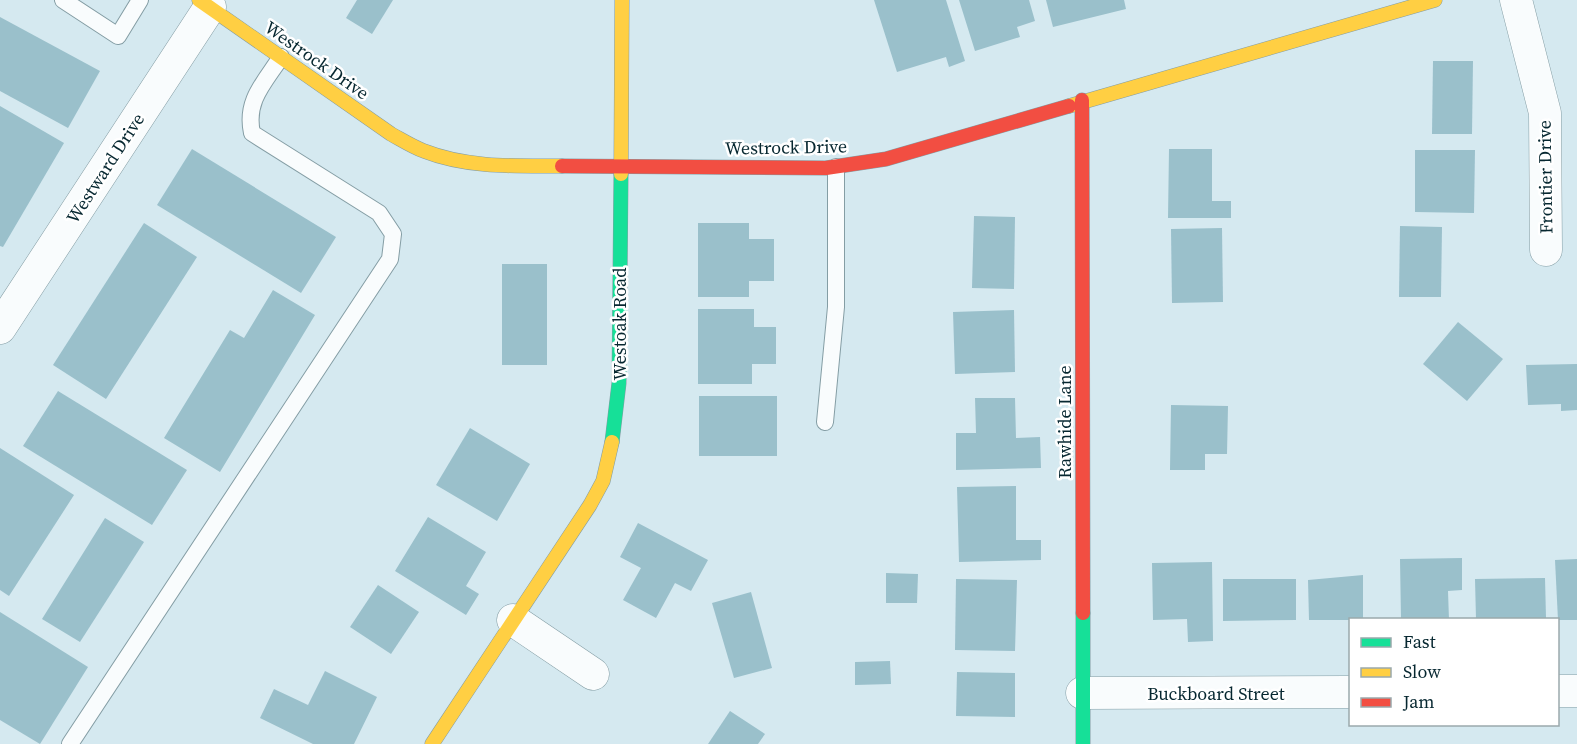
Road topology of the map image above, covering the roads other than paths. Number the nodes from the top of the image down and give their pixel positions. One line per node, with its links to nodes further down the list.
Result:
1 (63, 0): 2 (lane)
2 (140, 0)
3 (622, 0): 9 (street, Westoak Road)
4 (1435, 0): 8 (street, Westrock Drive)
5 (1516, 0): 11 (street, Frontier Drive)
6 (204, 4): 7 (street, Westrock Drive); 12 (street, Westward Drive)
7 (281, 57): 9 (street, Westrock Drive); 20 (lane)
8 (1082, 100): 10 (street, Westrock Drive); 19 (street, Rawhide Lane)
9 (620, 166): 10 (street, Westrock Drive); 14 (street, Westoak Road)
10 (836, 167): 13 (lane)
11 (1546, 250)
12 (0, 328)
13 (825, 422)
14 (513, 620): 15 (street); 21 (street, Westoak Road)
15 (593, 674)
16 (1577, 691): 18 (street)
17 (1349, 692): 19 (street, Buckboard Street)
18 (1559, 692)
19 (1082, 693): 22 (street, Rawhide Lane)
20 (70, 744)
21 (432, 744)
22 (1083, 744)

